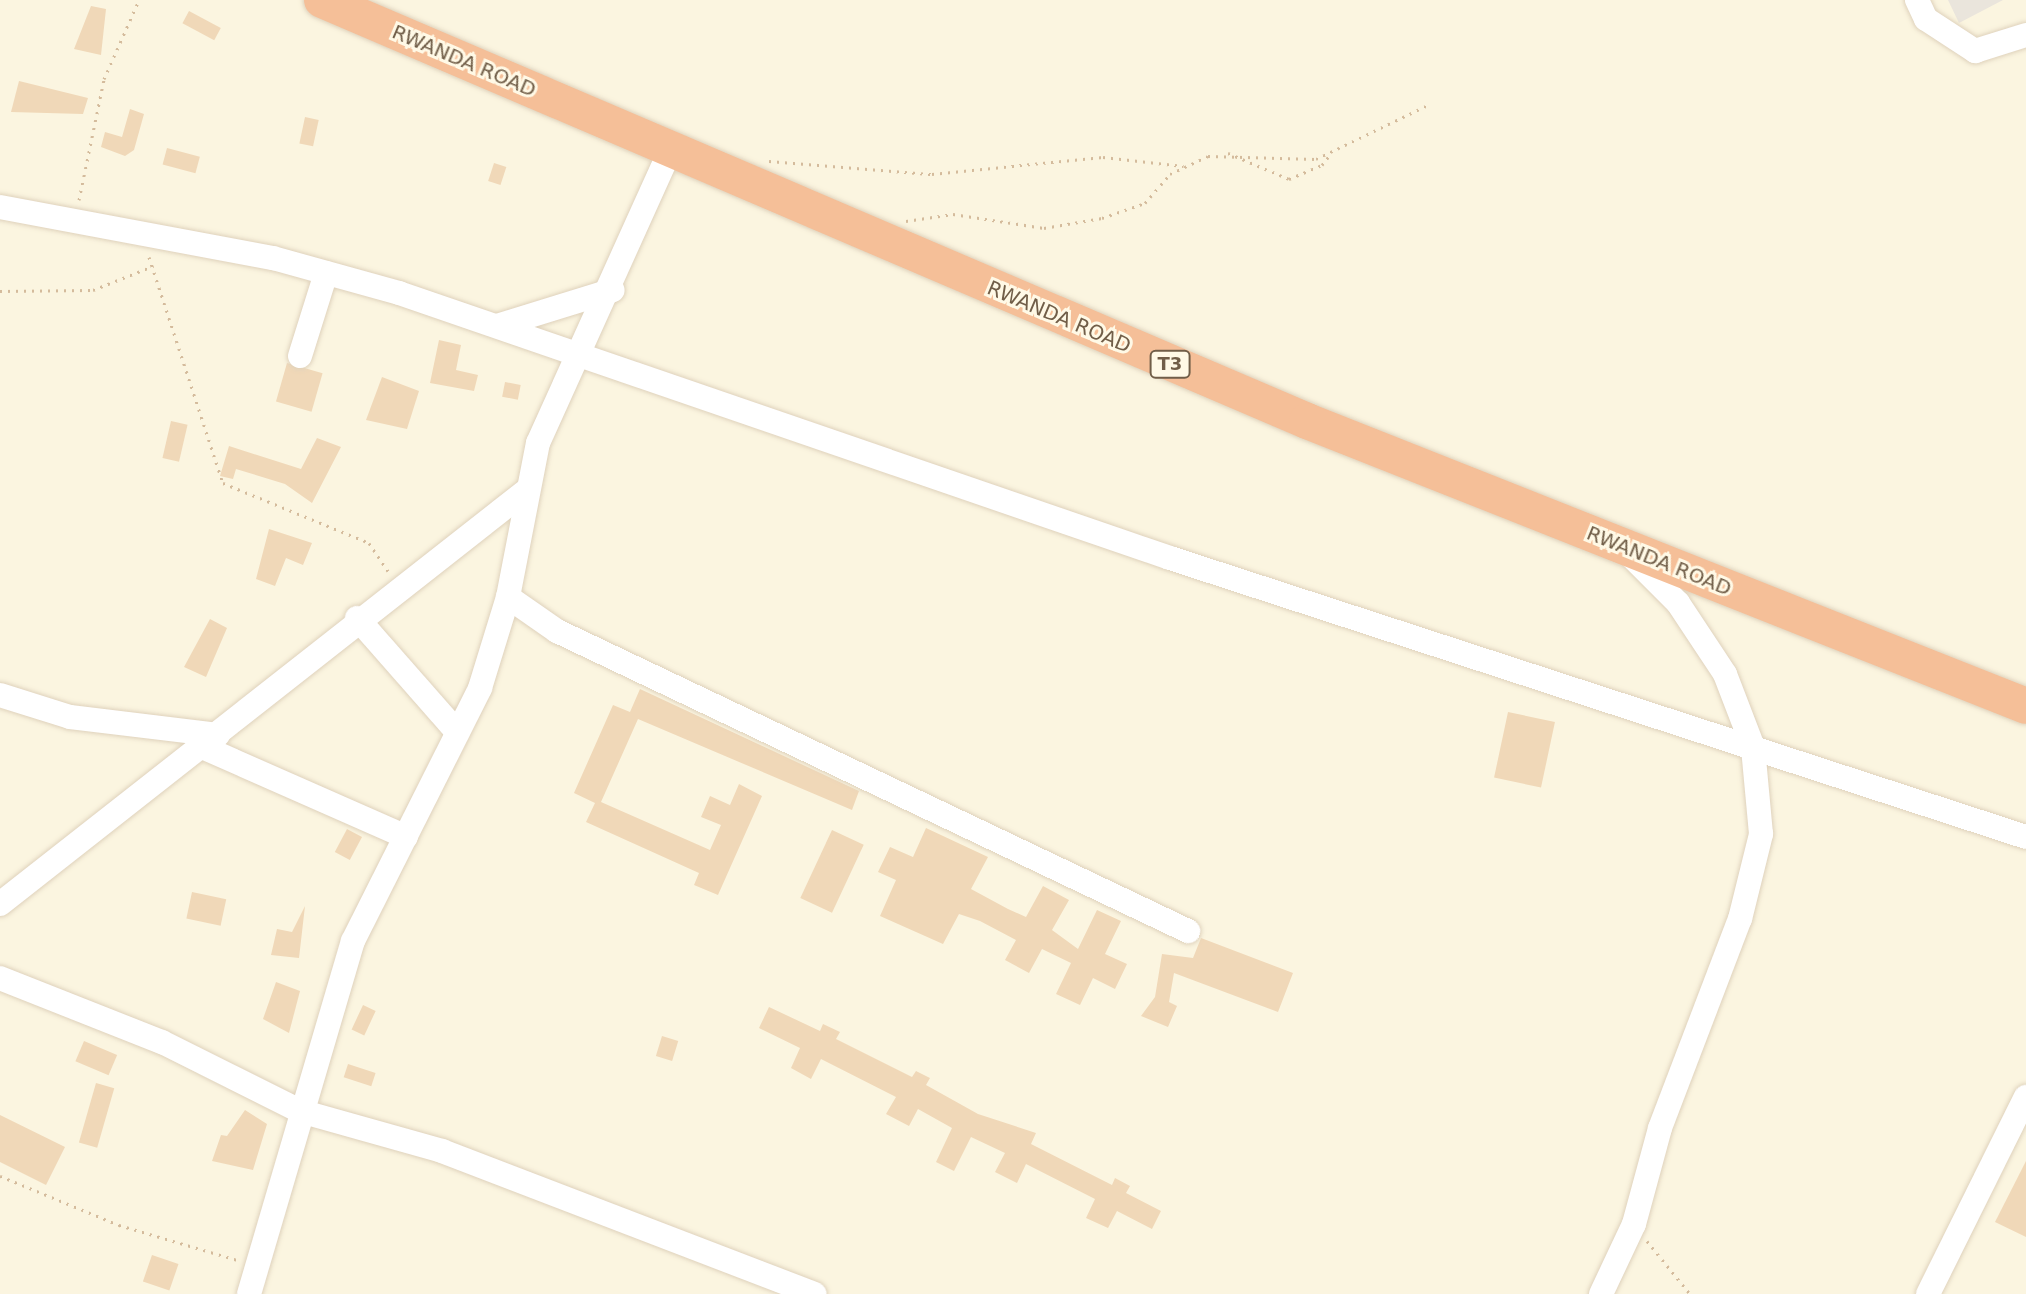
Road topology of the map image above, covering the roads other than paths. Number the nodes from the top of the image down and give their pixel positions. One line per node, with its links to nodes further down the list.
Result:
1 (322, 0): 4 (highway, RWANDA ROAD / T3)
2 (1917, 0): 3 (street)
3 (2026, 35)
4 (671, 149): 7 (street); 12 (highway, RWANDA ROAD / T3)
5 (0, 207): 6 (street)
6 (326, 273): 8 (street); 9 (street)
7 (613, 290): 8 (street); 10 (street)
8 (497, 326): 10 (street)
9 (300, 356)
10 (581, 357): 11 (street); 19 (street)
11 (527, 490): 13 (street); 14 (street)
12 (1618, 543): 16 (highway, RWANDA ROAD / T3); 19 (street)
13 (508, 597): 17 (street); 23 (street)
14 (357, 618): 17 (street); 18 (street)
15 (0, 695): 18 (street)
16 (2026, 706)
17 (457, 732): 20 (street)
18 (209, 740): 20 (street); 22 (street)
19 (1753, 747): 21 (street); 29 (street)
20 (406, 837): 26 (street)
21 (2026, 837)
22 (0, 904)
23 (1188, 931)
24 (0, 978): 26 (street)
25 (2026, 1097): 30 (street)
26 (300, 1111): 27 (street); 28 (street)
27 (249, 1294)
28 (814, 1294)
29 (1601, 1294)
30 (1928, 1294)

